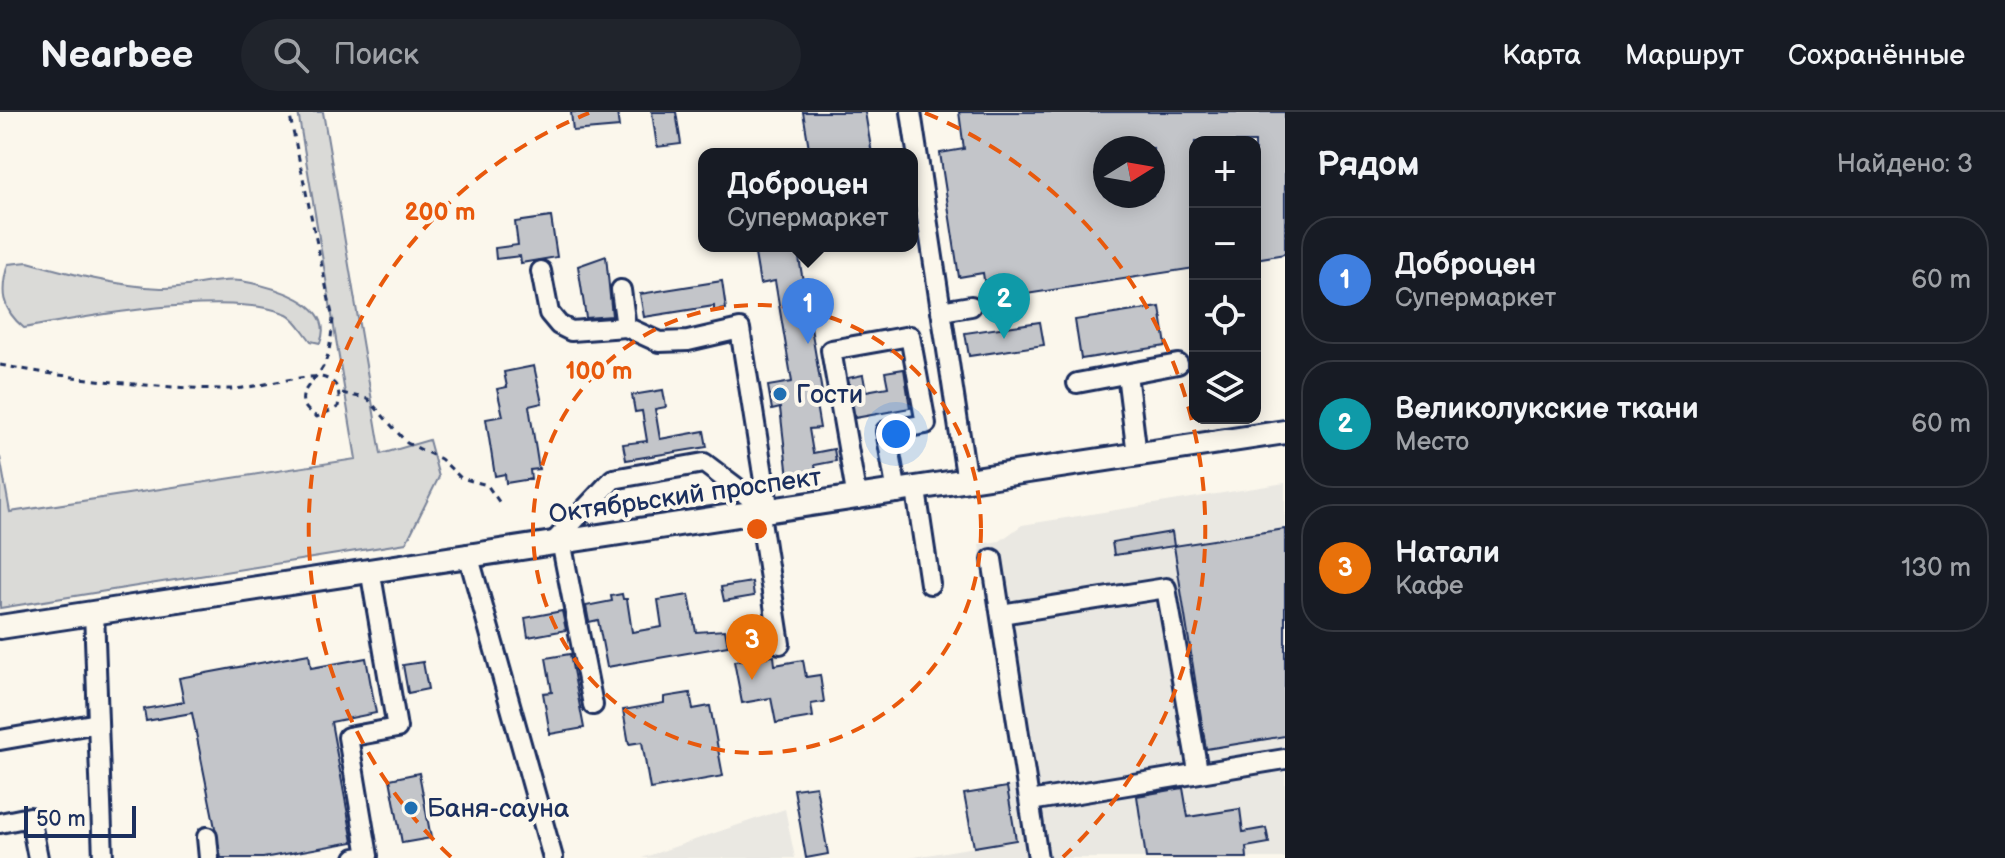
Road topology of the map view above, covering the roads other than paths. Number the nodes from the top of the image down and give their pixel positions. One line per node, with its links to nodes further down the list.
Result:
1 (911, 112): 2 (street)
2 (916, 148)
3 (918, 158): 7 (street)
4 (541, 271): 8 (street)
5 (621, 290): 8 (street)
6 (971, 306): 7 (street)
7 (941, 311): 14 (street)
8 (626, 327): 17 (street)
9 (1178, 364): 10 (street)
10 (1127, 374): 11 (street); 13 (street)
11 (1077, 383)
12 (1285, 432): 13 (main road, Октябрьский проспект)
13 (1137, 455): 14 (main road, Октябрьский проспект)
14 (967, 482): 15 (main road, Октябрьский проспект)
15 (907, 492): 16 (main road, Октябрьский проспект); 16 (street); 22 (street)
16 (857, 499): 17 (main road, Октябрьский проспект)
17 (765, 513): 18 (main road, Октябрьский проспект); 18 (street); 26 (street)
18 (557, 542): 19 (main road, Октябрьский проспект); 27 (street)
19 (468, 554): 21 (main road, Октябрьский проспект); 39 (street)
20 (992, 559): 24 (street)
21 (370, 569): 23 (main road, Октябрьский проспект); 38 (street)
22 (930, 584)
23 (94, 612): 25 (main road, Октябрьский проспект); 28 (street)
24 (1001, 614): 31 (street); 32 (street)
25 (0, 627)
26 (780, 644)
27 (593, 705)
28 (98, 723): 29 (street); 36 (street)
29 (0, 740)
30 (1285, 759): 31 (street)
31 (1198, 771): 32 (street)
32 (1030, 801): 40 (street)
33 (0, 821): 35 (street)
34 (207, 837): 37 (street)
35 (38, 858)
36 (103, 858)
37 (209, 858)
38 (355, 858)
39 (553, 858)
40 (1038, 858)

